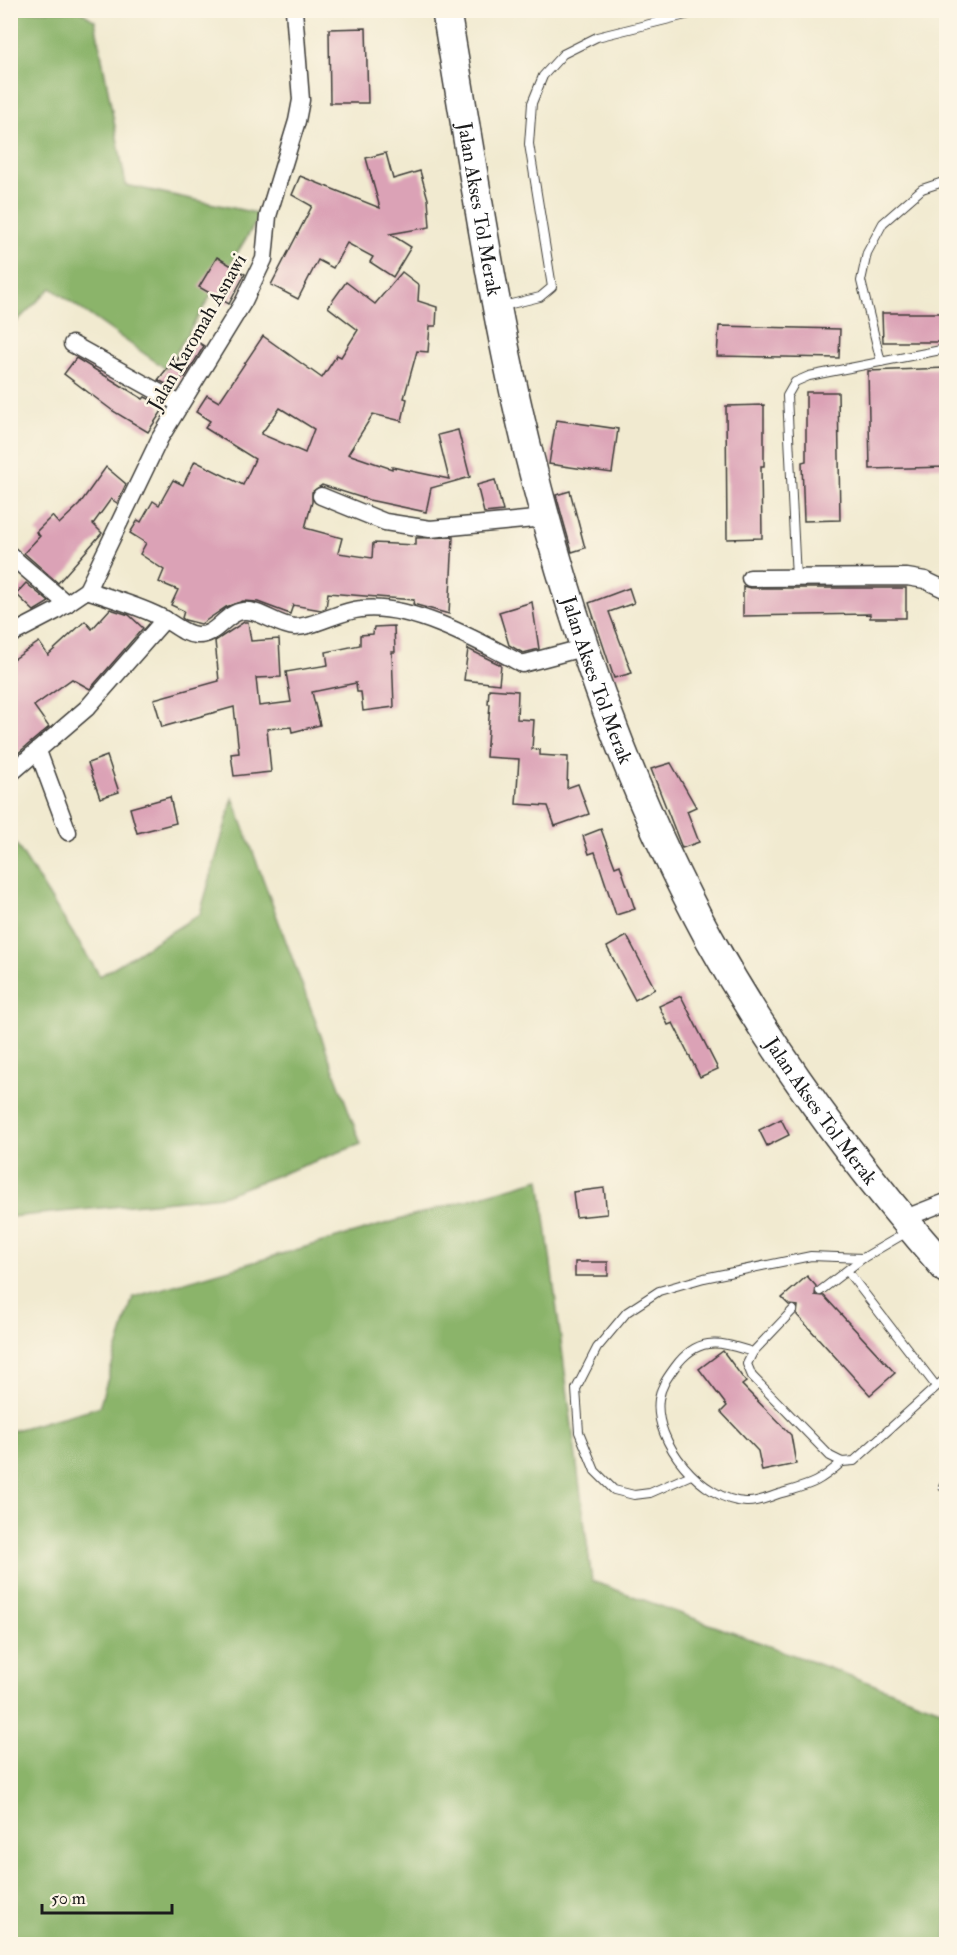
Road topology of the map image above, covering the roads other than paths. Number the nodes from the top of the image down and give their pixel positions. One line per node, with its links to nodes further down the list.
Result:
1 (294, 10): 9 (street, Jalan Karomah Asnawi)
2 (446, 10): 5 (highway, Jalan Akses Tol Merak)
3 (706, 10): 5 (lane)
4 (946, 181): 8 (lane)
5 (498, 308): 11 (highway, Jalan Akses Tol Merak)
6 (72, 344): 9 (street)
7 (946, 349): 8 (lane)
8 (881, 362): 14 (lane)
9 (180, 404): 15 (street, Jalan Karomah Asnawi)
10 (321, 496): 11 (street)
11 (545, 518): 20 (highway, Jalan Akses Tol Merak)
12 (10, 555): 17 (street)
13 (750, 578): 14 (street)
14 (796, 578): 16 (street)
15 (87, 590): 17 (street); 18 (street)
16 (946, 590)
17 (67, 604): 19 (street)
18 (165, 619): 20 (street); 21 (street)
19 (10, 635)
20 (586, 647): 25 (highway, Jalan Akses Tol Merak)
21 (38, 751): 22 (street); 23 (street)
22 (10, 774)
23 (68, 832)
24 (946, 1202): 25 (street)
25 (907, 1224): 26 (lane); 27 (highway, Jalan Akses Tol Merak)
26 (863, 1258): 28 (lane); 35 (lane)
27 (946, 1269)
28 (848, 1272): 29 (lane); 33 (lane)
29 (820, 1291)
30 (793, 1310): 31 (lane)
31 (753, 1352): 34 (lane); 35 (lane)
32 (946, 1378): 33 (lane)
33 (936, 1386): 34 (lane)
34 (842, 1462): 35 (lane)
35 (691, 1475)

